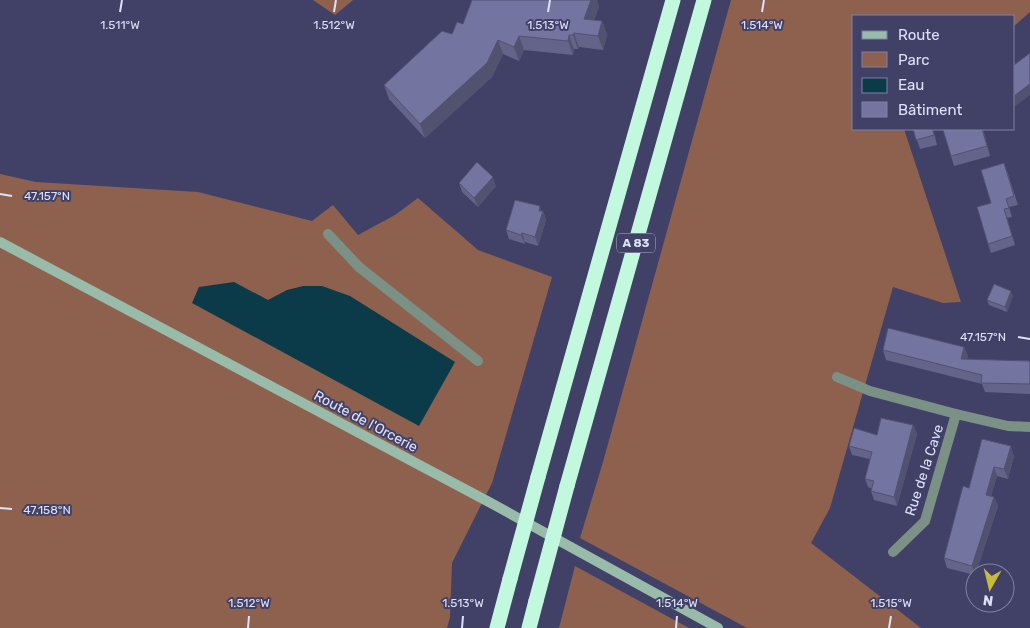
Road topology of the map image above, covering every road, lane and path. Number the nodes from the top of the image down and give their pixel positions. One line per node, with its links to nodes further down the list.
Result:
1 (673, 0): 10 (highway, A 83, bridge)
2 (704, 0): 11 (highway, A 83, bridge)
3 (328, 234): 5 (street)
4 (0, 242): 12 (street, Route de l'Orcerie)
5 (478, 361)
6 (837, 377): 7 (street, Rue de la Cave)
7 (956, 414): 8 (street, Rue de la Cave); 9 (street, Rue de la Cave)
8 (1030, 427)
9 (893, 552)
10 (496, 628)
11 (529, 628)
12 (718, 628)

